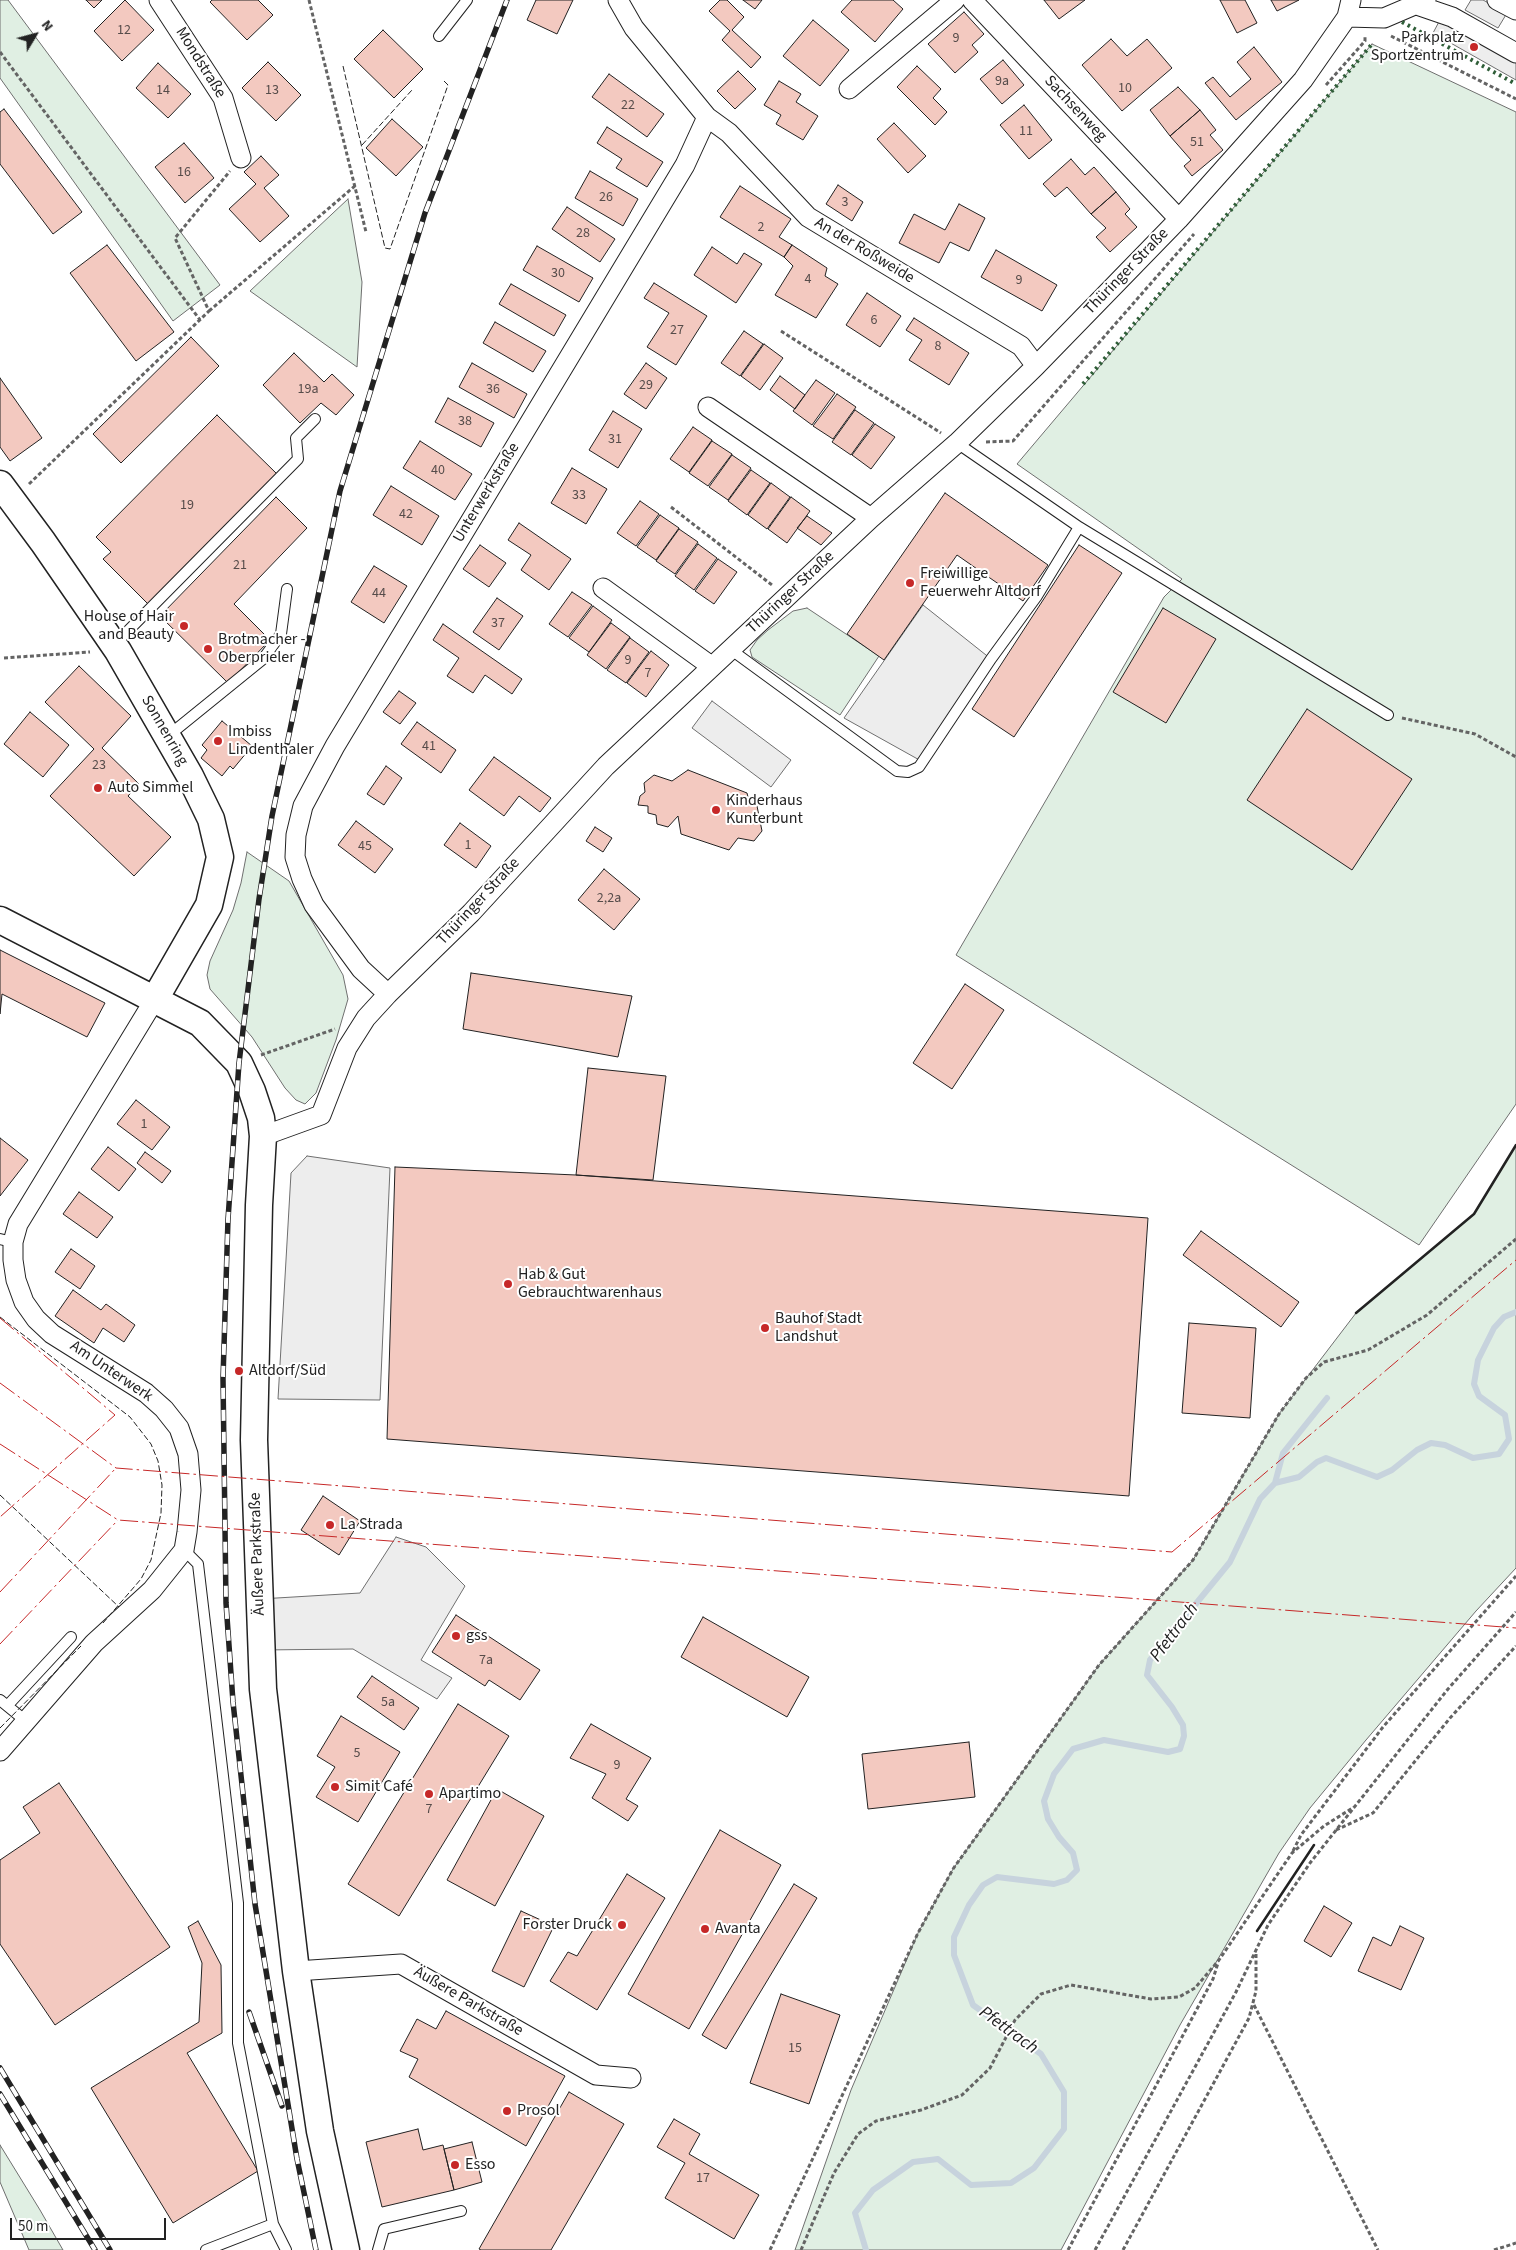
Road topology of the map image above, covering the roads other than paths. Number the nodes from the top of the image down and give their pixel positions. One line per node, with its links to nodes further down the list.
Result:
1 (159, 0): 14 (street, Mondstraße)
2 (468, 0): 10 (lane)
3 (618, 0): 13 (street)
4 (955, 0): 12 (street)
5 (972, 0): 15 (street, Sachsenweg)
6 (1497, 0): 9 (street)
7 (1422, 2): 8 (street); 11 (street)
8 (1349, 8): 15 (street, Thüringer Straße)
9 (1516, 10)
10 (440, 36)
11 (1516, 53)
12 (849, 89)
13 (706, 117): 16 (street, An der Roßweide); 31 (street, Unterwerkstraße)
14 (241, 158)
15 (1179, 219): 16 (street, Thüringer Straße)
16 (1036, 366): 19 (street, Thüringer Straße)
17 (708, 408): 21 (street)
18 (315, 418): 25 (lane)
19 (957, 443): 21 (street, Thüringer Straße); 22 (lane)
20 (6, 492): 25 (street, Sonnenring)
21 (871, 518): 26 (street, Thüringer Straße)
22 (1079, 527): 26 (lane); 28 (lane)
23 (603, 588): 27 (street)
24 (286, 589): 29 (lane)
25 (116, 648): 29 (street, Sonnenring)
26 (730, 649): 27 (street, Thüringer Straße)
27 (711, 666): 31 (street, Thüringer Straße)
28 (1388, 715)
29 (167, 736): 32 (street, Sonnenring)
30 (0, 920): 32 (street)
31 (388, 994): 33 (street, Thüringer Straße)
32 (155, 999): 33 (street); 34 (street, Am Unterwerk)
33 (263, 1136): 40 (street, Äußere Parkstraße)
34 (6, 1240): 35 (street, Am Unterwerk)
35 (184, 1550): 38 (street); 43 (lane)
36 (71, 1637): 37 (lane)
37 (4, 1702): 38 (lane)
38 (27, 1722): 39 (street)
39 (0, 1751)
40 (296, 1970): 41 (street, Äußere Parkstraße); 46 (street, Äußere Parkstraße)
41 (631, 2078)
42 (461, 2211): 47 (lane)
43 (273, 2224): 44 (lane); 45 (lane)
44 (206, 2250)
45 (286, 2250)
46 (346, 2250)
47 (378, 2250)

